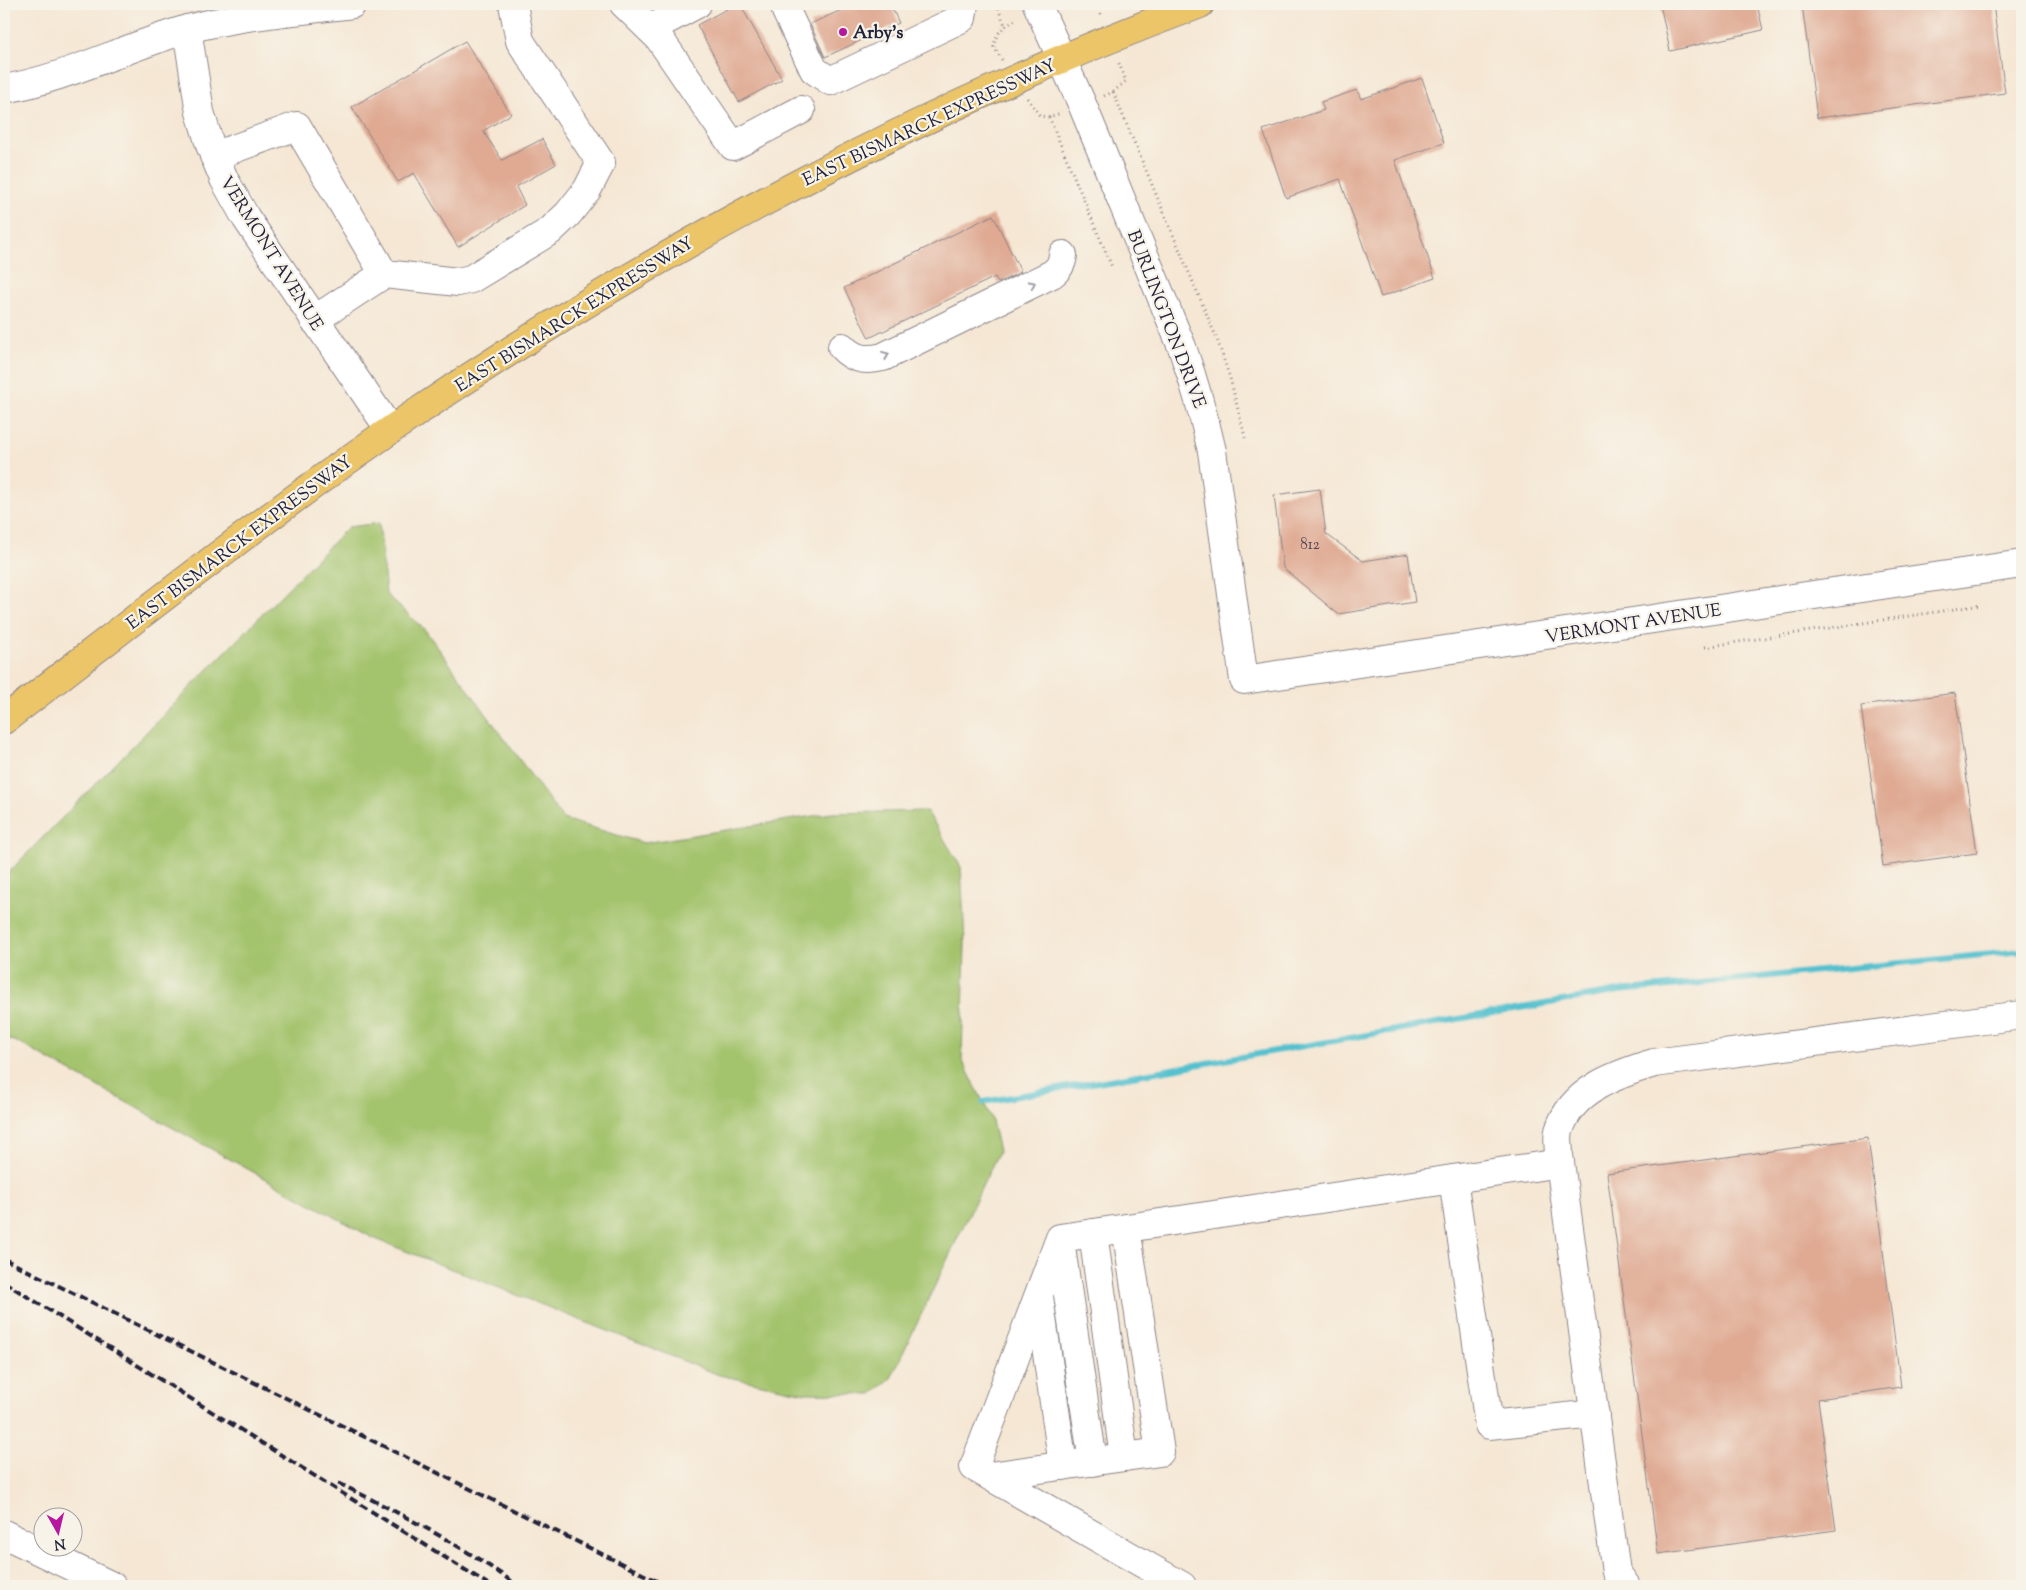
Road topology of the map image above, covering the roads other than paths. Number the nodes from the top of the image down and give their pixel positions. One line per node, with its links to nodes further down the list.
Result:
1 (352, 4): 9 (street)
2 (512, 4): 16 (street)
3 (624, 4): 10 (street)
4 (697, 4): 10 (street)
5 (788, 4): 6 (street)
6 (964, 4)
7 (1037, 4): 11 (street, BURLINGTON DRIVE)
8 (1200, 4): 11 (main road, EAST BISMARCK EXPRESSWAY)
9 (188, 29): 12 (street); 14 (street, VERMONT AVENUE)
10 (650, 29): 13 (street)
11 (1062, 59): 19 (main road, EAST BISMARCK EXPRESSWAY); 21 (street, BURLINGTON DRIVE)
12 (4, 89)
13 (801, 110)
14 (214, 156): 16 (street); 17 (street, VERMONT AVENUE)
15 (1063, 255): 18 (street, one-way to 15)
16 (384, 274): 17 (street)
17 (314, 320): 19 (street, VERMONT AVENUE)
18 (842, 347)
19 (390, 430): 22 (main road, EAST BISMARCK EXPRESSWAY)
20 (2022, 564): 21 (street, VERMONT AVENUE)
21 (1244, 680)
22 (4, 720)
23 (2022, 1015): 24 (street)
24 (1560, 1162): 25 (street); 30 (street)
25 (1453, 1179): 26 (street); 30 (street)
26 (1126, 1228): 27 (street); 31 (street)
27 (1093, 1233): 28 (street); 31 (street)
28 (1060, 1238): 29 (street); 32 (street)
29 (1038, 1294): 33 (street); 34 (street)
30 (1595, 1414): 36 (street)
31 (1124, 1457): 32 (street)
32 (1093, 1462): 33 (street)
33 (1063, 1466): 34 (street)
34 (990, 1476): 38 (street)
35 (4, 1534): 37 (street)
36 (1617, 1582)
37 (112, 1586)
38 (1182, 1586)

